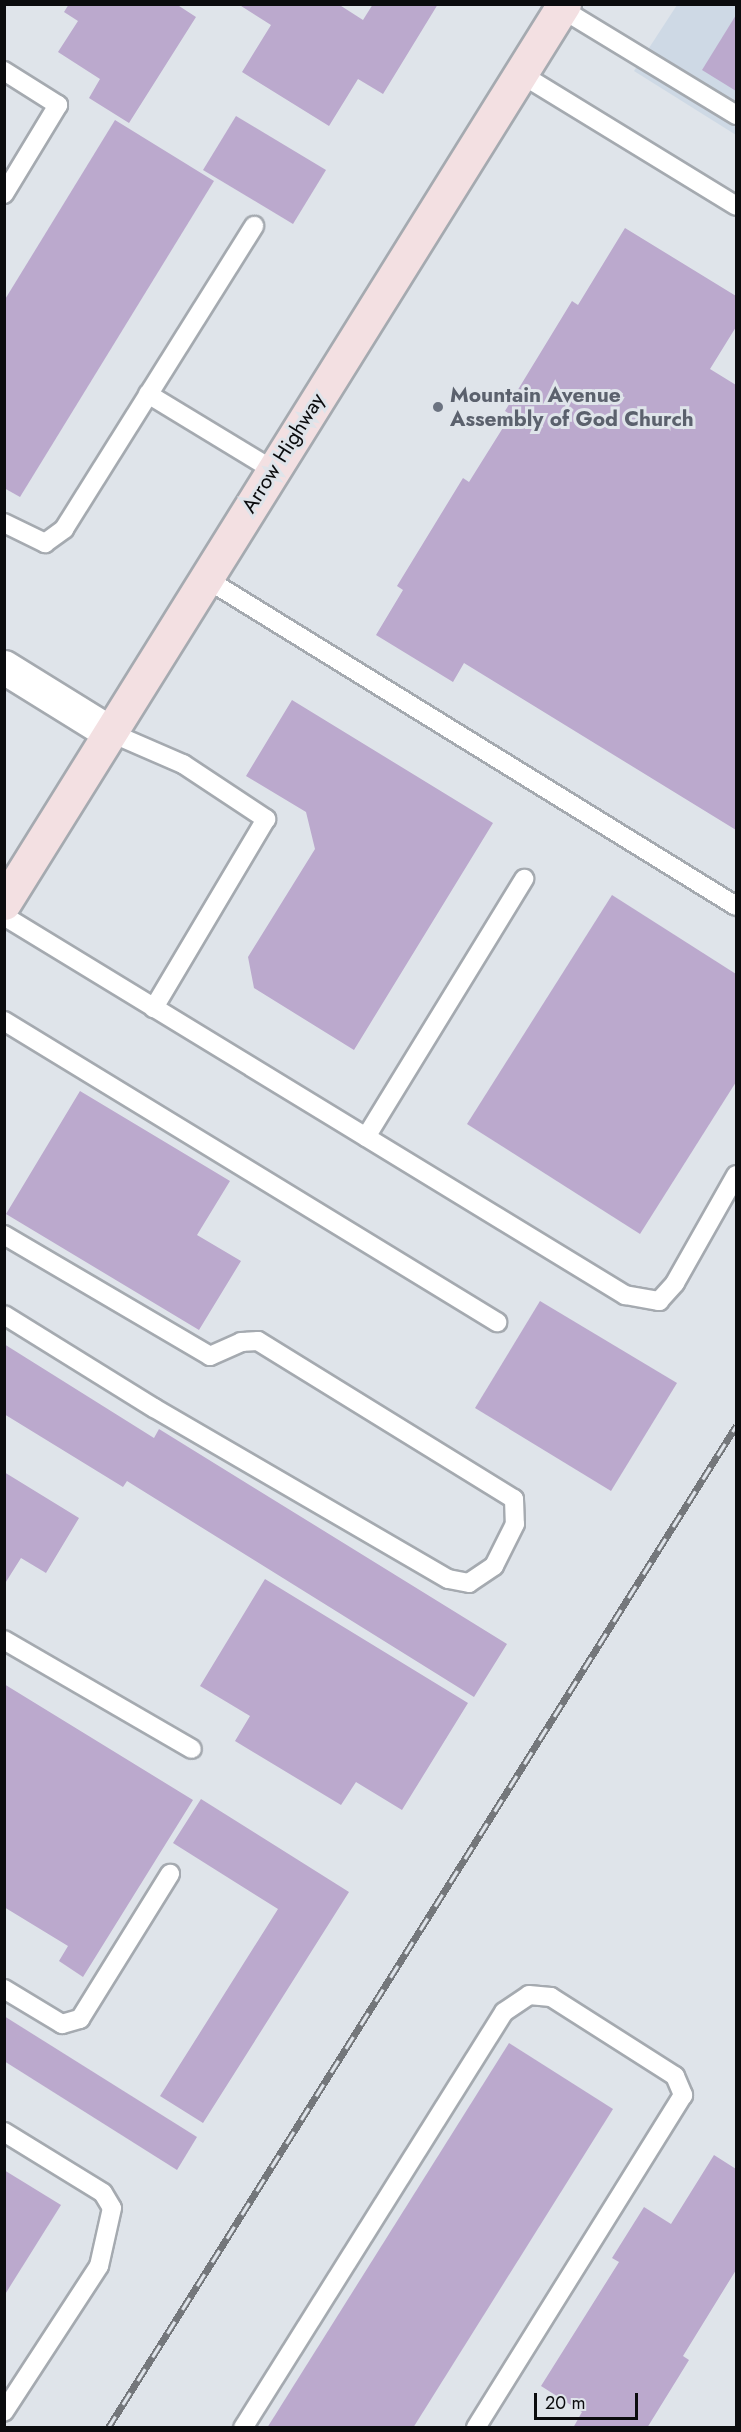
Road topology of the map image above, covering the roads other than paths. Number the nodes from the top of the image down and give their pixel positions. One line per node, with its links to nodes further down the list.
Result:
1 (563, 7): 3 (main road, Arrow Highway); 4 (lane)
2 (4, 70): 5 (lane)
3 (521, 74): 6 (lane); 9 (main road, Arrow Highway)
4 (736, 115)
5 (4, 194)
6 (736, 206)
7 (254, 226): 8 (lane)
8 (148, 394): 9 (lane); 10 (lane)
9 (273, 470): 11 (main road, Arrow Highway)
10 (4, 523)
11 (205, 578): 13 (main road, Arrow Highway); 16 (lane)
12 (4, 667): 13 (street)
13 (109, 732): 15 (main road, Arrow Highway); 18 (lane)
14 (524, 879): 20 (lane)
15 (4, 903)
16 (736, 906)
17 (4, 916): 18 (lane)
18 (154, 1008): 20 (lane)
19 (4, 1021): 24 (lane)
20 (366, 1137): 21 (lane)
21 (736, 1175)
22 (4, 1235): 23 (lane)
23 (4, 1315)
24 (497, 1322)
25 (4, 1640): 26 (lane)
26 (192, 1749)
27 (170, 1874): 28 (lane)
28 (4, 1989)
29 (4, 2132): 30 (lane)
30 (4, 2412)
31 (243, 2427): 32 (lane)
32 (476, 2427)

